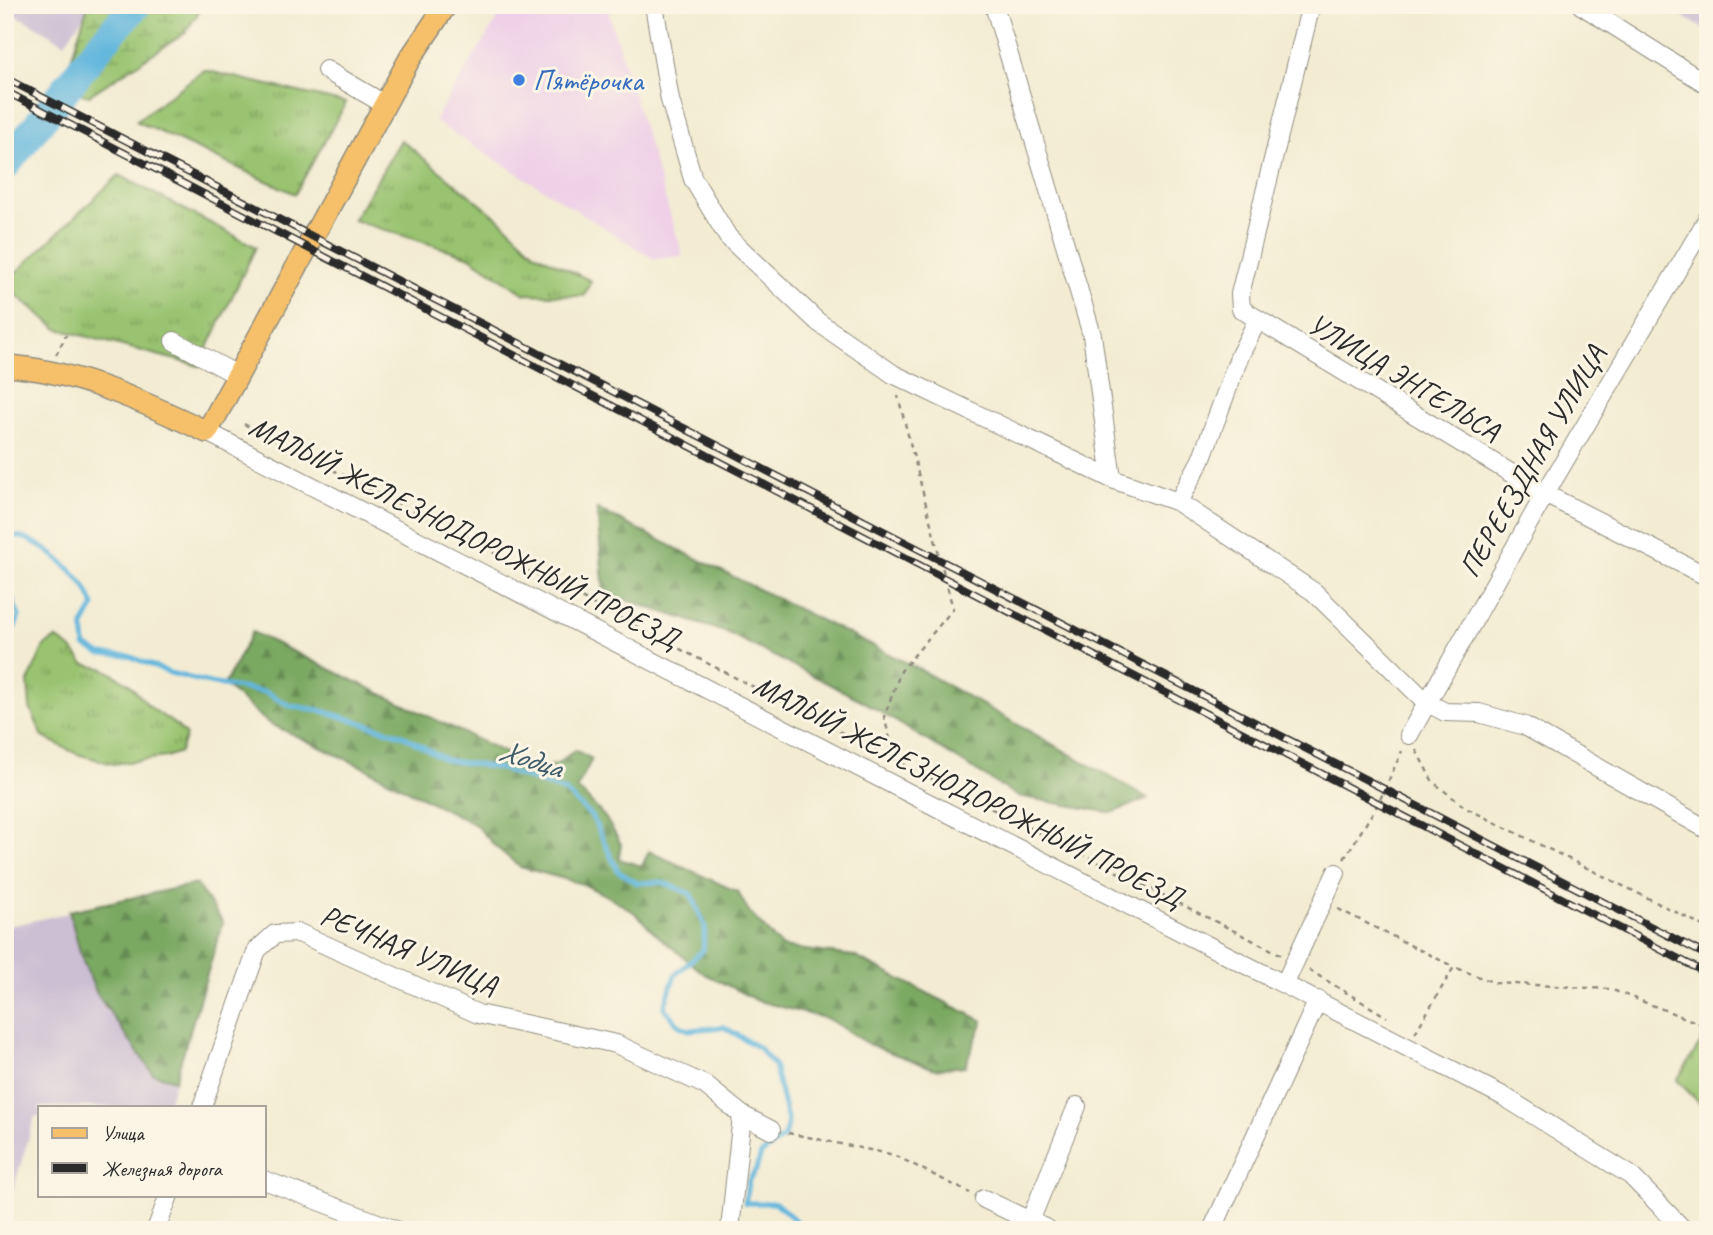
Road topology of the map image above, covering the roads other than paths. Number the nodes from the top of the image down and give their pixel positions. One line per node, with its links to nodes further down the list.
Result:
1 (446, 5): 8 (main road)
2 (654, 5): 15 (street)
3 (995, 5): 15 (street)
4 (1311, 5): 10 (street)
5 (1581, 5): 7 (street)
6 (326, 70): 8 (street)
7 (1708, 85)
8 (384, 104): 13 (main road)
9 (1708, 218): 16 (street, ПЕРЕЕЗДНАЯ УЛИЦА)
10 (1257, 321): 16 (street, УЛИЦА ЭНГЕЛЬСА); 17 (street)
11 (174, 341): 13 (street)
12 (9, 366): 14 (main road)
13 (237, 375): 14 (main road)
14 (207, 432): 23 (street, МАЛЫЙ ЖЕЛЕЗНОДОРОЖНЫЙ ПРОЕЗД)
15 (1112, 479): 17 (street)
16 (1545, 494): 18 (street, УЛИЦА ЭНГЕЛЬСА); 19 (street, ПЕРЕЕЗДНАЯ УЛИЦА)
17 (1178, 502): 19 (street)
18 (1708, 577)
19 (1426, 702): 20 (street, ПЕРЕЕЗДНАЯ УЛИЦА); 21 (street)
20 (1409, 735)
21 (1708, 830)
22 (1336, 873): 23 (street)
23 (1285, 983): 24 (street, МАЛЫЙ ЖЕЛЕЗНОДОРОЖНЫЙ ПРОЕЗД)
24 (1318, 1000): 37 (street); 38 (street, МАЛЫЙ ЖЕЛЕЗНОДОРОЖНЫЙ ПРОЕЗД)
25 (202, 1106): 27 (street, РЕЧНАЯ УЛИЦА)
26 (1077, 1106): 32 (street)
27 (742, 1115): 28 (street, РЕЧНАЯ УЛИЦА); 35 (street)
28 (771, 1130)
29 (266, 1181): 34 (street)
30 (169, 1196): 33 (street)
31 (984, 1199): 32 (street)
32 (1030, 1221): 36 (street)
33 (156, 1230)
34 (396, 1230)
35 (730, 1230)
36 (1049, 1230)
37 (1212, 1230)
38 (1684, 1230)

